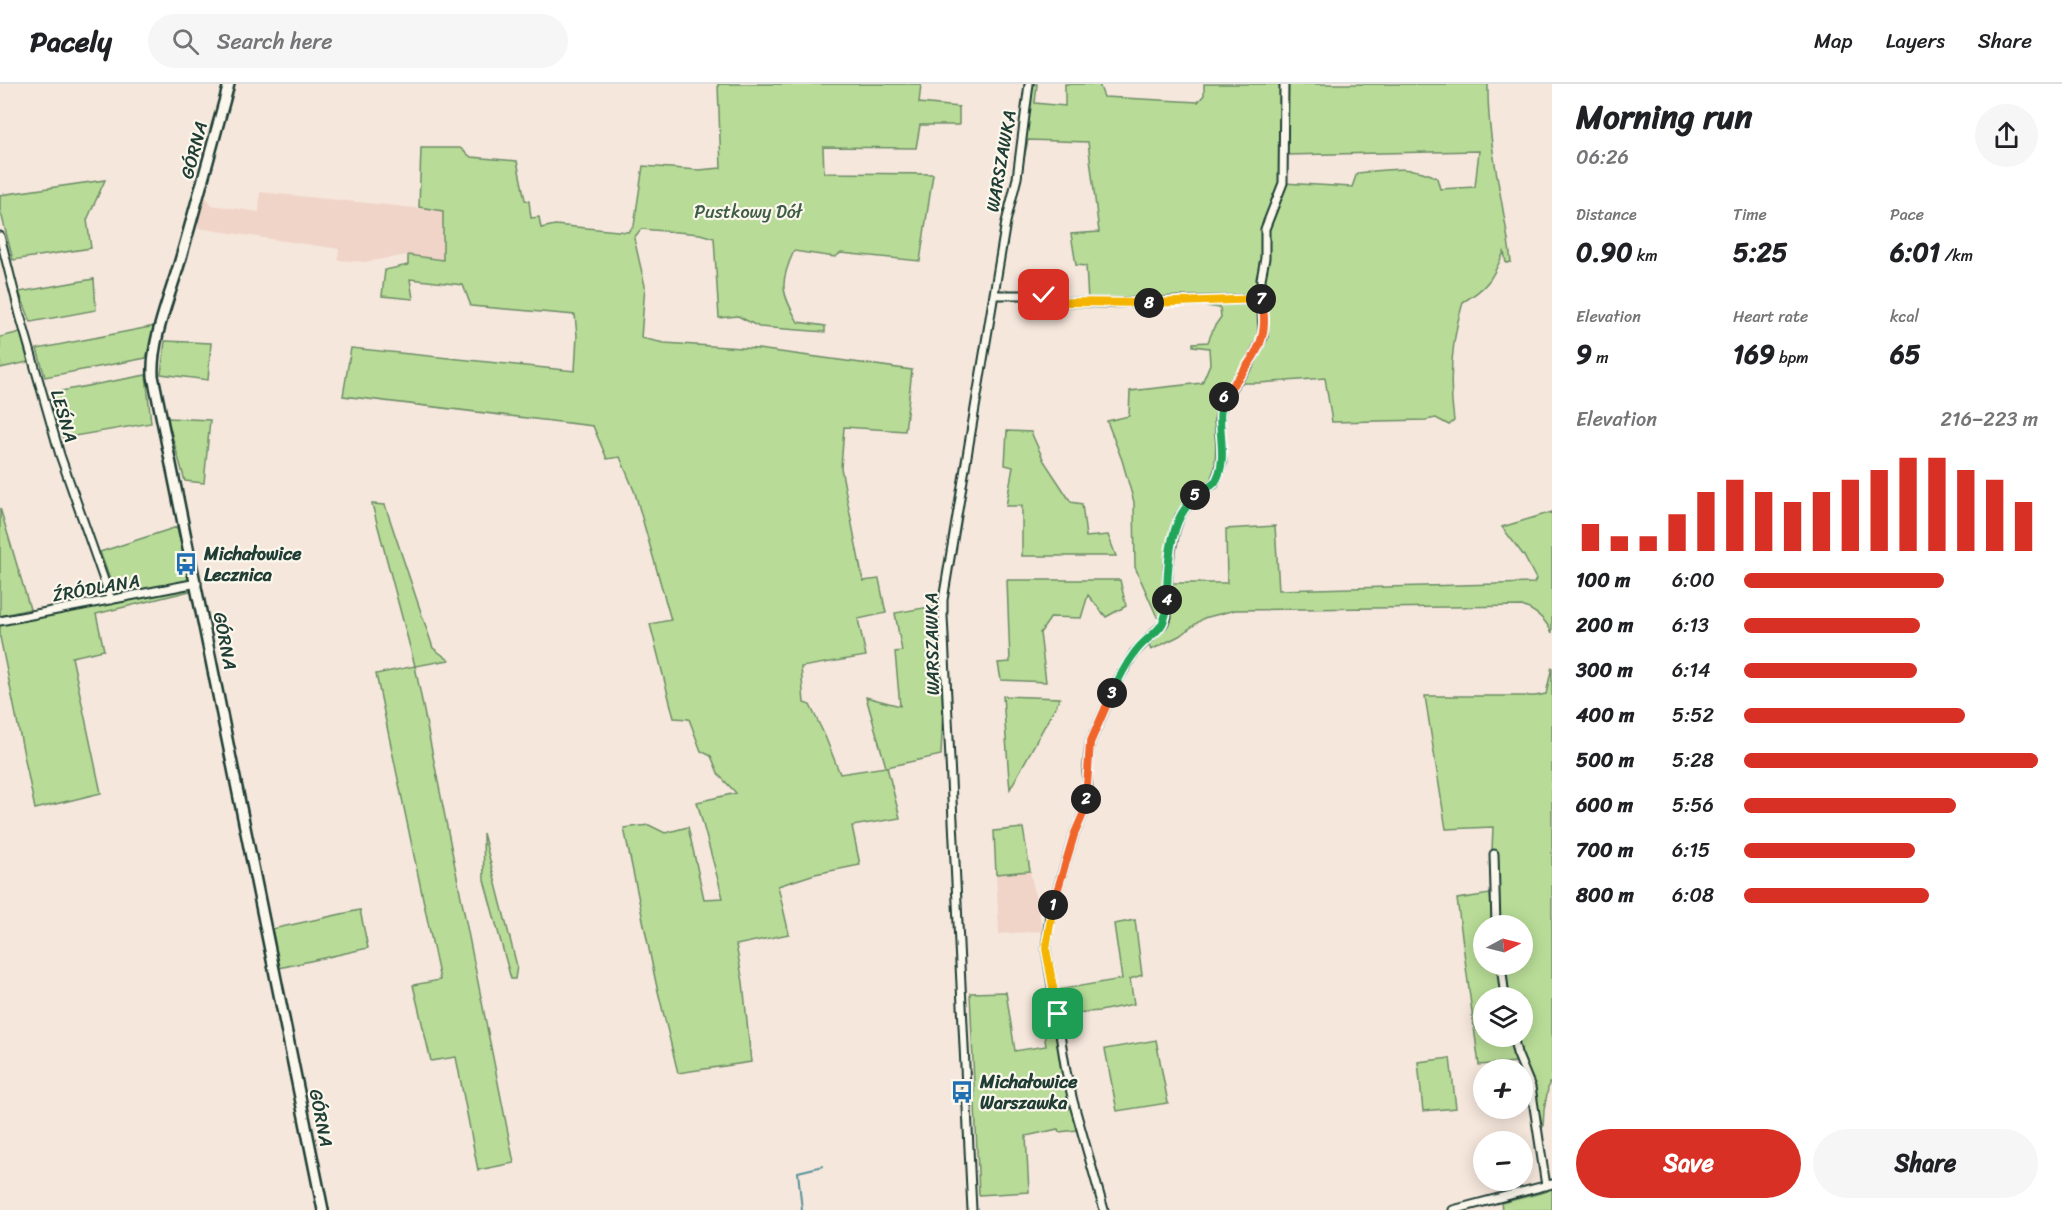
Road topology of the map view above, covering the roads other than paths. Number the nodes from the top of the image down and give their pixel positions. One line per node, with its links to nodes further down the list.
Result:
1 (229, 84): 7 (street, GÓRNA)
2 (1029, 84): 5 (street, WARSZAWKA)
3 (1284, 84): 6 (street)
4 (0, 236): 8 (street, LEŚNA)
5 (994, 295): 6 (street); 15 (street, WARSZAWKA)
6 (1262, 299): 16 (street)
7 (197, 583): 8 (street, ŹRÓDLANA); 14 (street, GÓRNA)
8 (111, 600): 9 (street, ŹRÓDLANA)
9 (0, 621)
10 (1494, 854): 11 (street)
11 (1496, 915)
12 (1516, 1047): 13 (street)
13 (1549, 1185): 17 (street)
14 (323, 1210)
15 (972, 1210)
16 (1104, 1210)
17 (1453, 1210)

